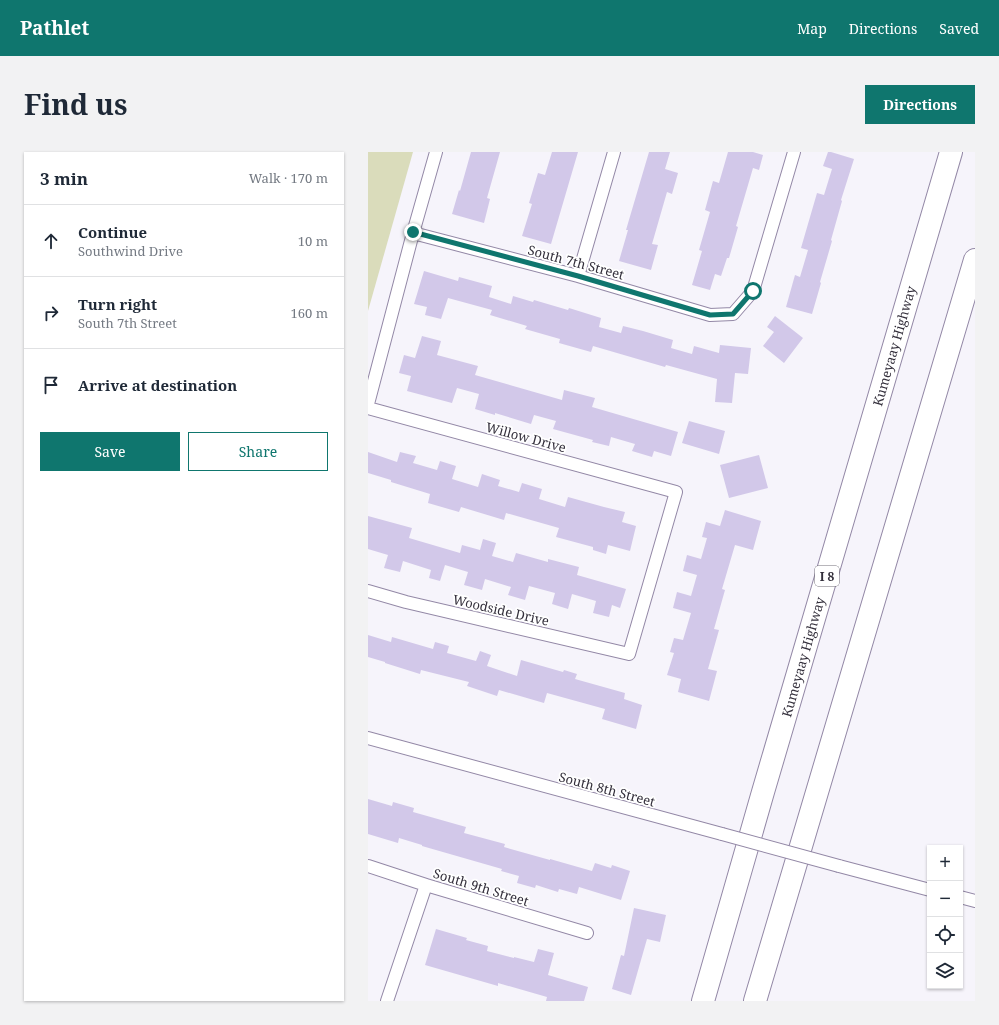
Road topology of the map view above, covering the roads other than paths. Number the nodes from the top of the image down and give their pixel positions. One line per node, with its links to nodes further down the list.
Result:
1 (436, 152): 5 (street)
2 (614, 152): 7 (street)
3 (794, 152): 7 (street, South 7th Street)
4 (951, 152): 20 (highway, Kumeyaay Highway / I 8)
5 (413, 232): 7 (street, South 7th Street); 8 (street)
6 (975, 260): 21 (highway)
7 (578, 276)
8 (368, 404)
9 (368, 408): 11 (street, Willow Drive)
10 (368, 591): 11 (street, Woodside Drive)
11 (629, 654)
12 (368, 738): 15 (street, South 8th Street, bridge)
13 (368, 866): 14 (street, South 9th Street)
14 (426, 885): 18 (street, South 9th Street); 19 (street)
15 (927, 889)
16 (963, 898): 17 (street)
17 (975, 901)
18 (587, 933)
19 (387, 1001)
20 (703, 1001)
21 (755, 1001)

